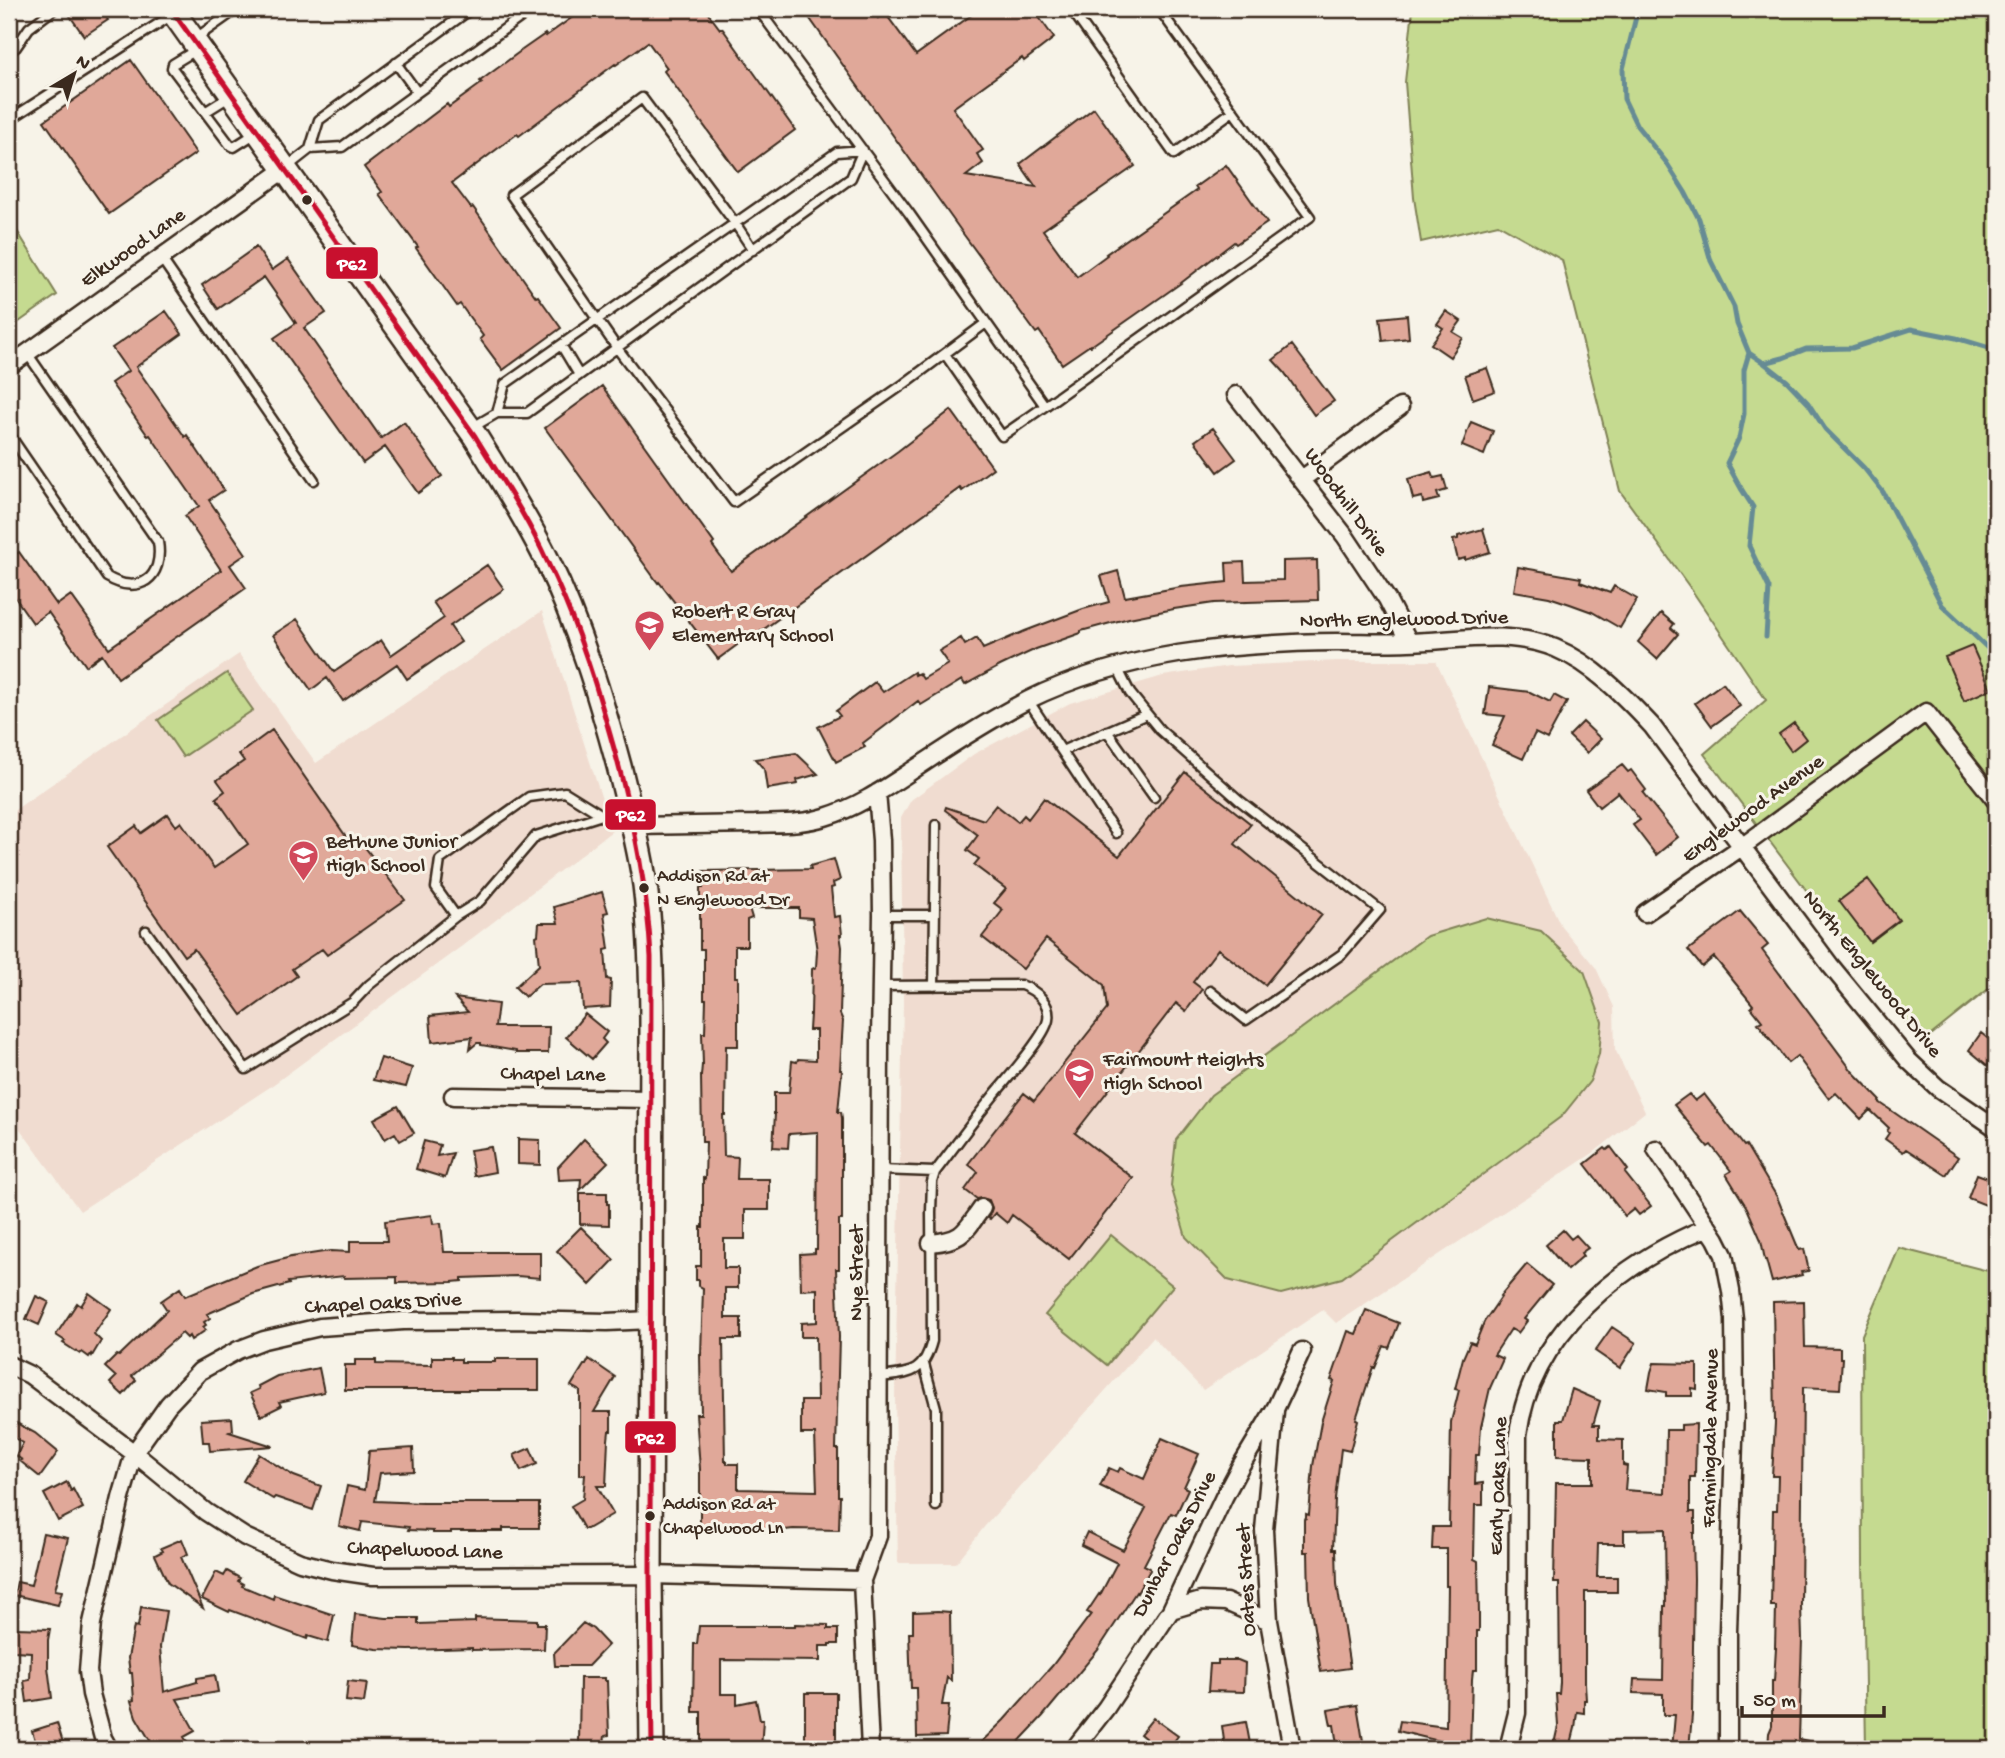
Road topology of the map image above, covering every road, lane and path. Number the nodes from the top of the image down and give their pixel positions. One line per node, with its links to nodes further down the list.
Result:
1 (54, 9): 10 (lane)
2 (237, 9): 9 (lane)
3 (471, 9): 11 (lane)
4 (532, 9): 12 (lane)
5 (758, 9): 19 (lane)
6 (1071, 9): 14 (lane)
7 (1160, 9): 14 (lane)
8 (173, 11): 9 (street); 16 (lane)
9 (196, 44): 13 (street); 15 (lane)
10 (9, 52)
11 (396, 64): 12 (lane); 18 (lane)
12 (417, 92): 18 (lane)
13 (233, 95): 15 (lane); 17 (street)
14 (1233, 111): 33 (lane)
15 (205, 112): 17 (lane)
16 (9, 120)
17 (258, 131): 20 (street)
18 (310, 149): 20 (lane)
19 (863, 150): 21 (lane); 22 (lane); 25 (lane)
20 (285, 169): 23 (street, Elkwood Lane); 36 (street)
21 (735, 223): 22 (lane); 24 (lane); 24 (lane)
22 (753, 250): 27 (lane)
23 (160, 257): 28 (street, Elkwood Lane); 39 (lane)
24 (598, 320): 26 (lane); 27 (lane)
25 (986, 323): 29 (lane); 33 (lane)
26 (561, 345): 31 (lane); 35 (lane)
27 (617, 348): 29 (lane); 31 (lane)
28 (27, 353): 30 (street, Elkwood Lane); 37 (lane)
29 (945, 354): 33 (lane)
30 (9, 366)
31 (579, 375): 35 (lane)
32 (1236, 395): 38 (street, Woodhill Drive)
33 (1045, 406)
34 (1400, 407): 38 (street)
35 (497, 413): 36 (lane)
36 (470, 429): 50 (street)
37 (9, 434)
38 (1303, 479): 40 (street, Woodhill Drive)
39 (314, 481)
40 (1409, 642): 41 (street, North Englewood Drive); 53 (street, North Englewood Drive)
41 (1117, 667): 42 (street, North Englewood Drive); 43 (lane)
42 (1028, 700): 45 (lane); 46 (street, North Englewood Drive)
43 (1147, 714): 44 (lane); 61 (lane)
44 (1107, 731): 45 (lane); 47 (lane)
45 (1062, 751): 52 (lane)
46 (877, 793): 50 (street, North Englewood Drive); 55 (street, Nye Street)
47 (1154, 797)
48 (1996, 801): 53 (street, Englewood Avenue)
49 (601, 815): 50 (lane); 57 (lane); 57 (lane)
50 (632, 818): 63 (street)
51 (936, 825): 56 (lane)
52 (1116, 833)
53 (1743, 846): 54 (street, Englewood Avenue); 64 (street, North Englewood Drive)
54 (1645, 913)
55 (882, 915): 56 (lane); 59 (street, Nye Street)
56 (935, 915): 60 (lane)
57 (456, 916): 58 (lane)
58 (146, 930)
59 (881, 986): 60 (lane); 66 (street, Nye Street)
60 (934, 986): 67 (lane)
61 (1210, 991)
62 (453, 1096): 63 (street, Chapel Lane)
63 (652, 1099): 71 (street)
64 (1996, 1128)
65 (1656, 1149): 69 (street, Farmingdale Avenue)
66 (880, 1170): 67 (lane); 75 (street, Nye Street)
67 (935, 1172): 70 (lane)
68 (982, 1208): 70 (street)
69 (1708, 1227): 88 (street, Early Oaks Lane); 89 (street, Farmingdale Avenue)
70 (931, 1243): 73 (lane)
71 (651, 1320): 77 (street, Chapel Oaks Drive); 79 (street)
72 (1302, 1350): 76 (street, Dunbar Oaks Drive)
73 (924, 1364): 75 (lane); 78 (lane)
74 (9, 1365): 77 (street, Chapelwood Lane)
75 (880, 1377): 80 (street, Nye Street)
76 (1276, 1408): 81 (street, Dunbar Oaks Drive); 82 (street, Oates Street)
77 (134, 1454): 79 (street, Chapelwood Lane); 83 (street, Chapel Oaks Drive)
78 (936, 1506)
79 (650, 1575): 80 (street, Chapelwood Lane); 84 (street)
80 (862, 1580): 85 (street, Nye Street)
81 (1171, 1609): 82 (street); 86 (street, Dunbar Oaks Drive)
82 (1269, 1621): 87 (street, Oates Street)
83 (109, 1749)
84 (652, 1749)
85 (870, 1749)
86 (1073, 1749)
87 (1292, 1749)
88 (1508, 1749)
89 (1728, 1749)

